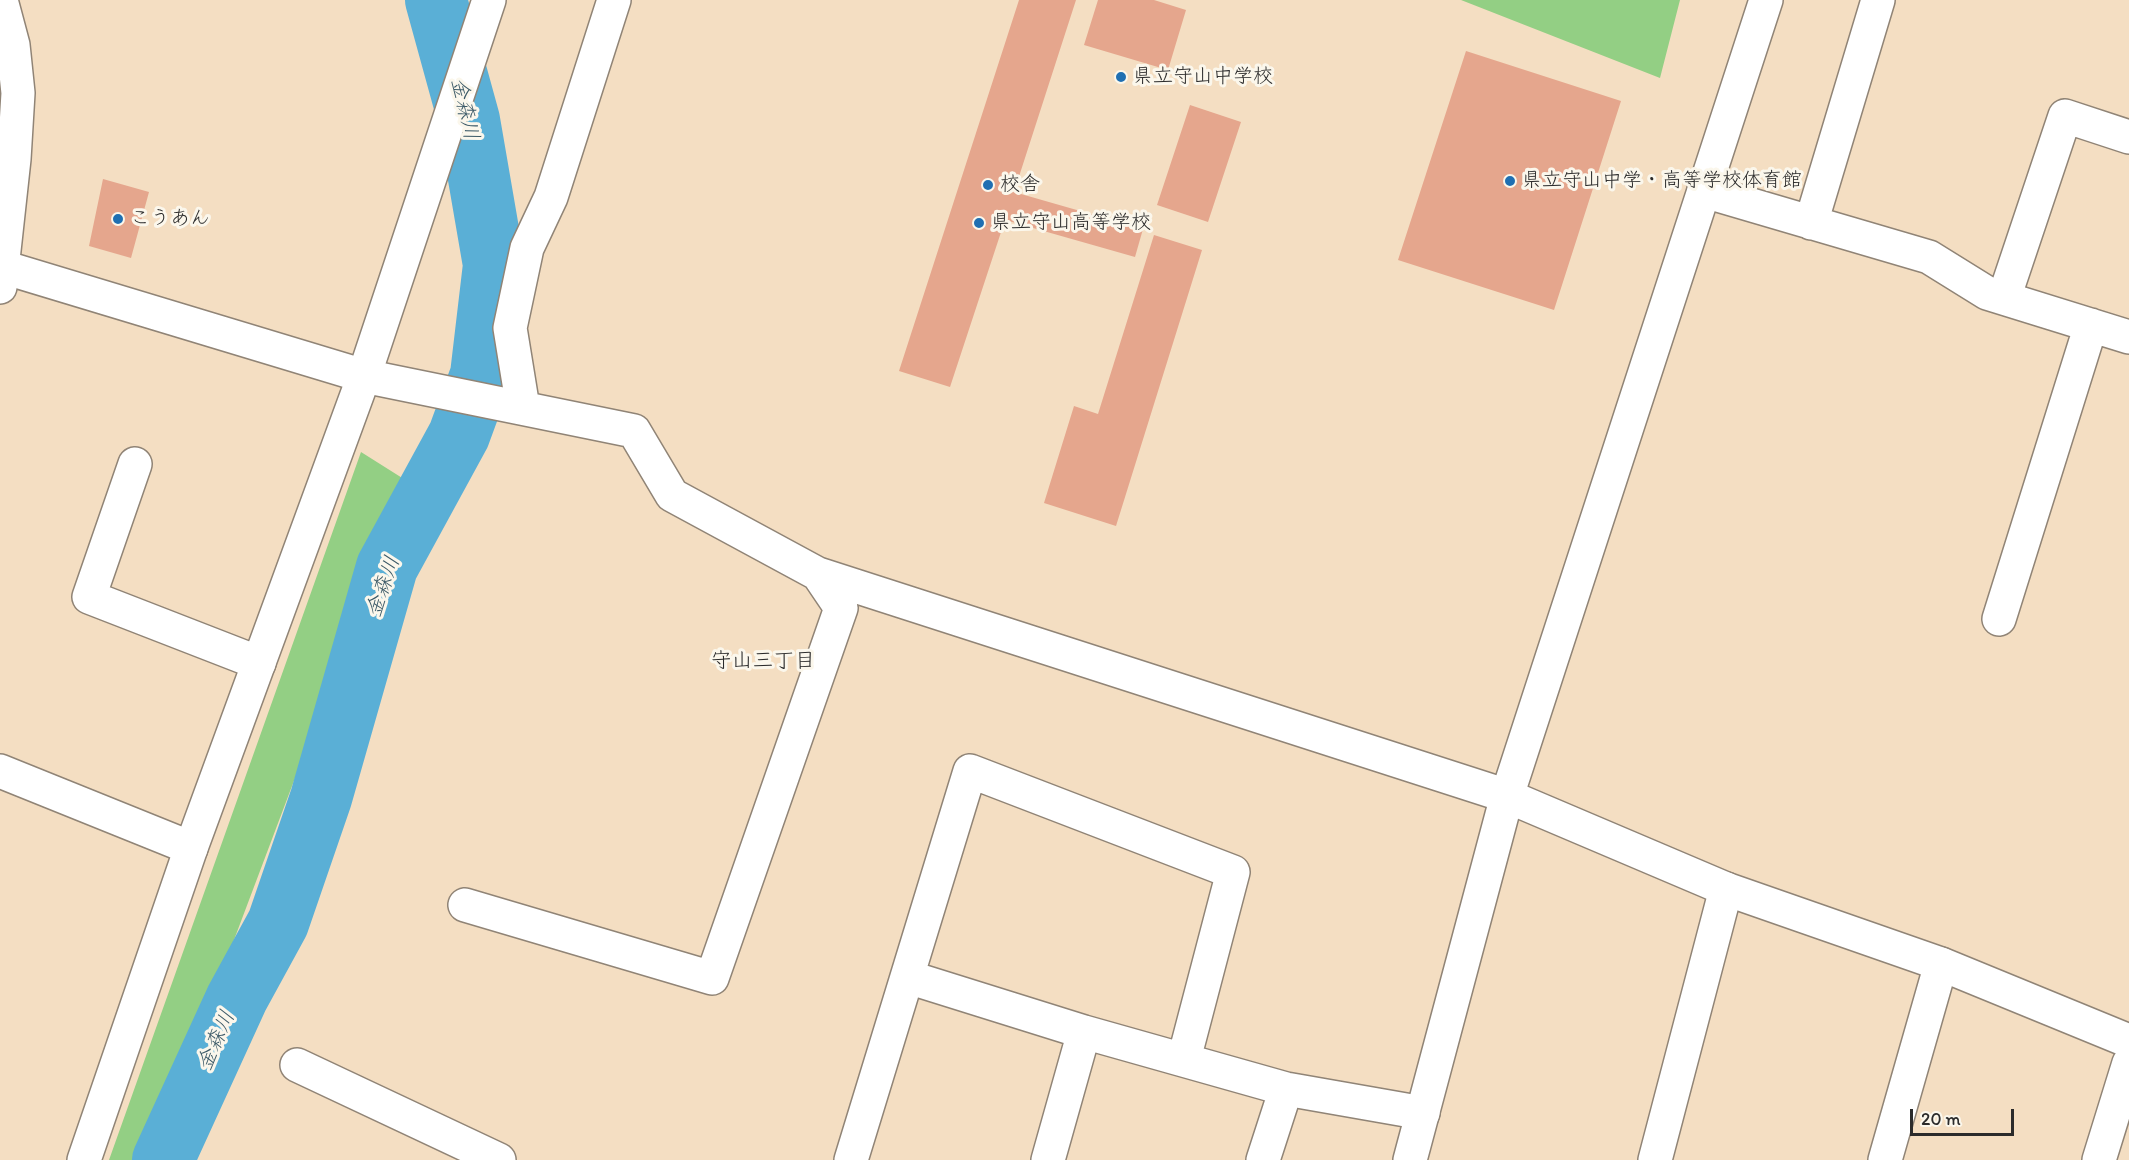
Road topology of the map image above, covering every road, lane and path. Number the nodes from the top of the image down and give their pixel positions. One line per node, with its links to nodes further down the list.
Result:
1 (1, 0): 9 (street)
2 (489, 0): 13 (street)
3 (615, 0): 14 (street)
4 (1766, 0): 7 (street)
5 (1878, 0): 8 (street)
6 (2129, 137): 10 (street)
7 (1704, 191): 8 (street); 20 (street)
8 (1811, 223): 10 (street)
9 (1, 277): 13 (street)
10 (2004, 298): 11 (street)
11 (2091, 326): 12 (street); 17 (street)
12 (2129, 337)
13 (364, 376): 14 (street); 18 (street)
14 (523, 408): 16 (street)
15 (135, 464): 18 (street)
16 (818, 574): 20 (street); 23 (street)
17 (1999, 620)
18 (259, 663): 21 (street)
19 (0, 771): 21 (street)
20 (1508, 796): 22 (street); 32 (street)
21 (191, 848): 33 (street)
22 (1726, 889): 24 (street); 39 (street)
23 (465, 904)
24 (1941, 964): 27 (street); 40 (street)
25 (908, 977): 26 (street); 28 (street); 35 (street)
26 (1084, 1032): 28 (street); 36 (street)
27 (2129, 1041)
28 (1184, 1059): 31 (street)
29 (2129, 1063): 41 (street)
30 (297, 1065): 34 (street)
31 (1286, 1089): 32 (street); 37 (street)
32 (1423, 1113): 38 (street)
33 (84, 1160)
34 (499, 1160)
35 (851, 1160)
36 (1048, 1160)
37 (1263, 1160)
38 (1410, 1160)
39 (1655, 1160)
40 (1885, 1160)
41 (2099, 1160)

